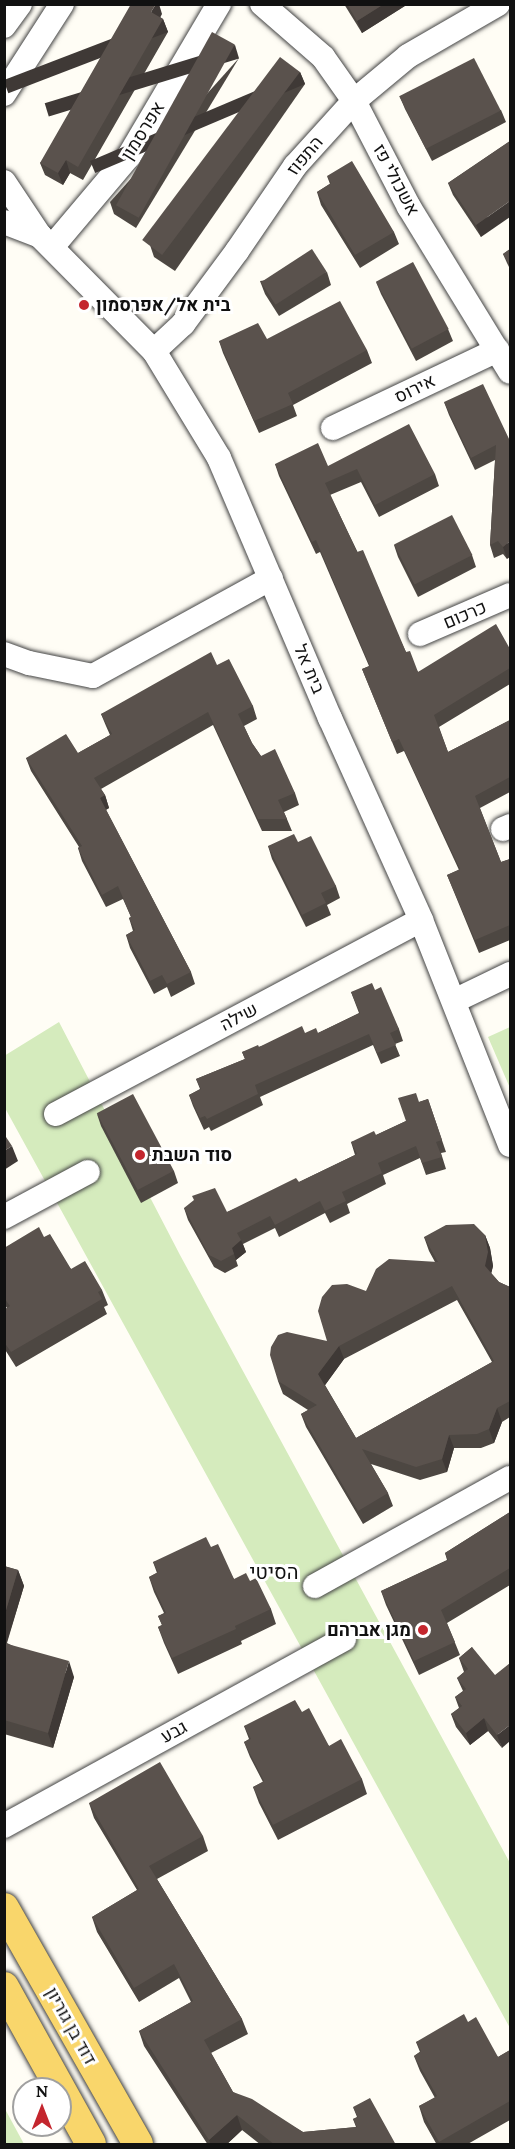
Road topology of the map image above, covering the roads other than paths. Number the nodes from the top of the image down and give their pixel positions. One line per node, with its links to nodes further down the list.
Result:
1 (20, 4): 6 (street)
2 (62, 4): 7 (street)
3 (219, 4): 11 (street, אפרסמון)
4 (262, 4): 8 (street, אשכולי פז)
5 (498, 4): 8 (street, התפוז)
6 (4, 26)
7 (4, 94)
8 (354, 101): 12 (street, אשכולי פז); 13 (street, התפוז)
9 (4, 182): 11 (street, בית אל)
10 (4, 222): 11 (street, בית אל)
11 (46, 242): 13 (street, בית אל)
12 (497, 350): 14 (street, אשכולי פז); 15 (street, אירוס)
13 (154, 351): 16 (street, בית אל)
14 (510, 372)
15 (333, 428)
16 (271, 579): 19 (street); 20 (street, בית אל)
17 (510, 595): 18 (street, כרכום)
18 (420, 634)
19 (4, 654)
20 (421, 920): 22 (street, בית אל); 23 (street, שילה)
21 (510, 974): 22 (street)
22 (454, 1001): 24 (street, בית אל)
23 (56, 1114)
24 (510, 1145)
25 (88, 1172): 26 (street)
26 (4, 1217)
27 (510, 1478): 28 (street)
28 (315, 1586)
29 (344, 1639): 30 (street, גבע)
30 (4, 1826)
31 (4, 1908): 34 (main road, דוד בן גוריון)
32 (4, 1987): 33 (main road)
33 (92, 2145)
34 (138, 2145)

